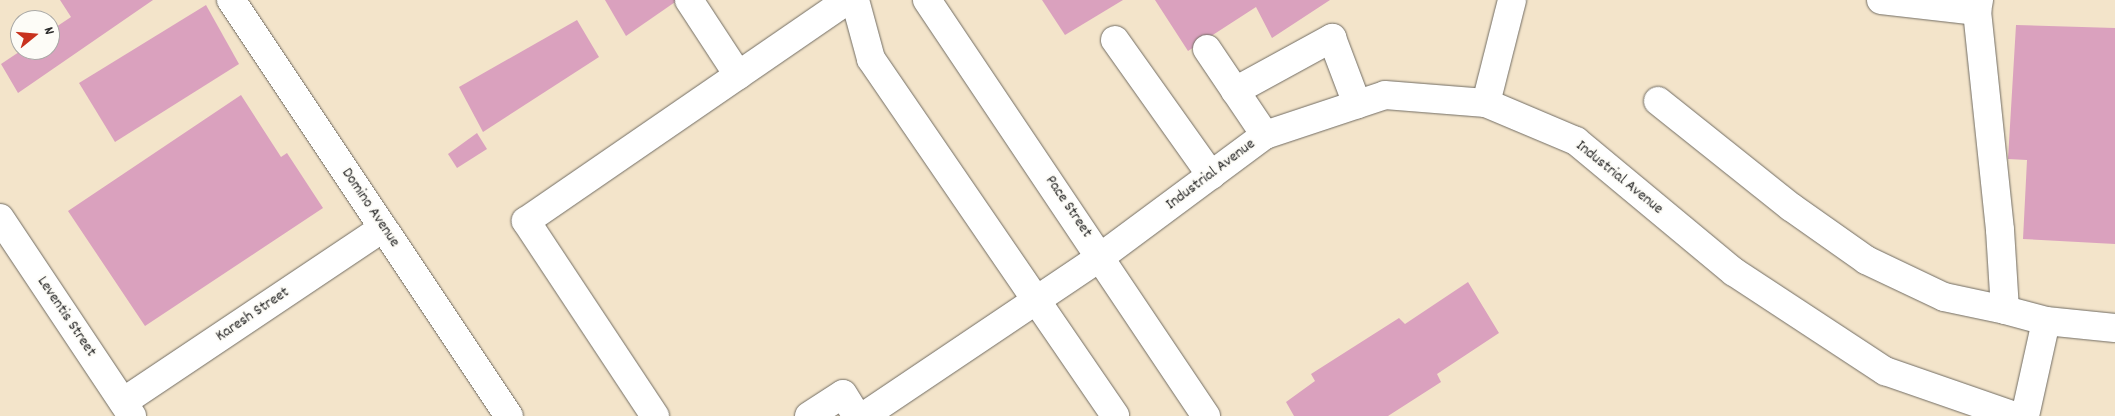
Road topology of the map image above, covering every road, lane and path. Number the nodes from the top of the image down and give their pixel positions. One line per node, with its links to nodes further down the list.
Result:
1 (232, 0): 19 (street, Domino Avenue)
2 (688, 0): 11 (street)
3 (847, 0): 11 (street)
4 (855, 0): 21 (street)
5 (927, 0): 20 (street, Pace Street)
6 (1512, 0): 14 (street)
7 (1881, 0): 8 (street)
8 (1978, 6): 22 (street)
9 (1116, 40): 17 (street)
10 (1207, 49): 12 (street)
11 (738, 75): 27 (street)
12 (1236, 91): 15 (street); 16 (street)
13 (1658, 101): 22 (street)
14 (1486, 103): 15 (street, Industrial Avenue); 33 (street, Industrial Avenue)
15 (1357, 104): 16 (street, Industrial Avenue)
16 (1265, 135): 17 (street, Industrial Avenue)
17 (1211, 175): 20 (street, Industrial Avenue)
18 (0, 218): 25 (street, Leventis Street)
19 (383, 228): 25 (street, Karesh Street); 26 (street, Domino Avenue)
20 (1102, 256): 21 (street, Industrial Avenue); 32 (street, Pace Street)
21 (1035, 301): 30 (street, Industrial Avenue); 31 (street)
22 (2005, 310): 23 (street)
23 (2046, 321): 24 (street); 34 (street)
24 (2115, 328)
25 (127, 409)
26 (510, 416)
27 (654, 416)
28 (809, 416): 29 (street)
29 (857, 416)
30 (864, 416)
31 (1115, 416)
32 (1206, 416)
33 (2014, 416)
34 (2025, 416)

